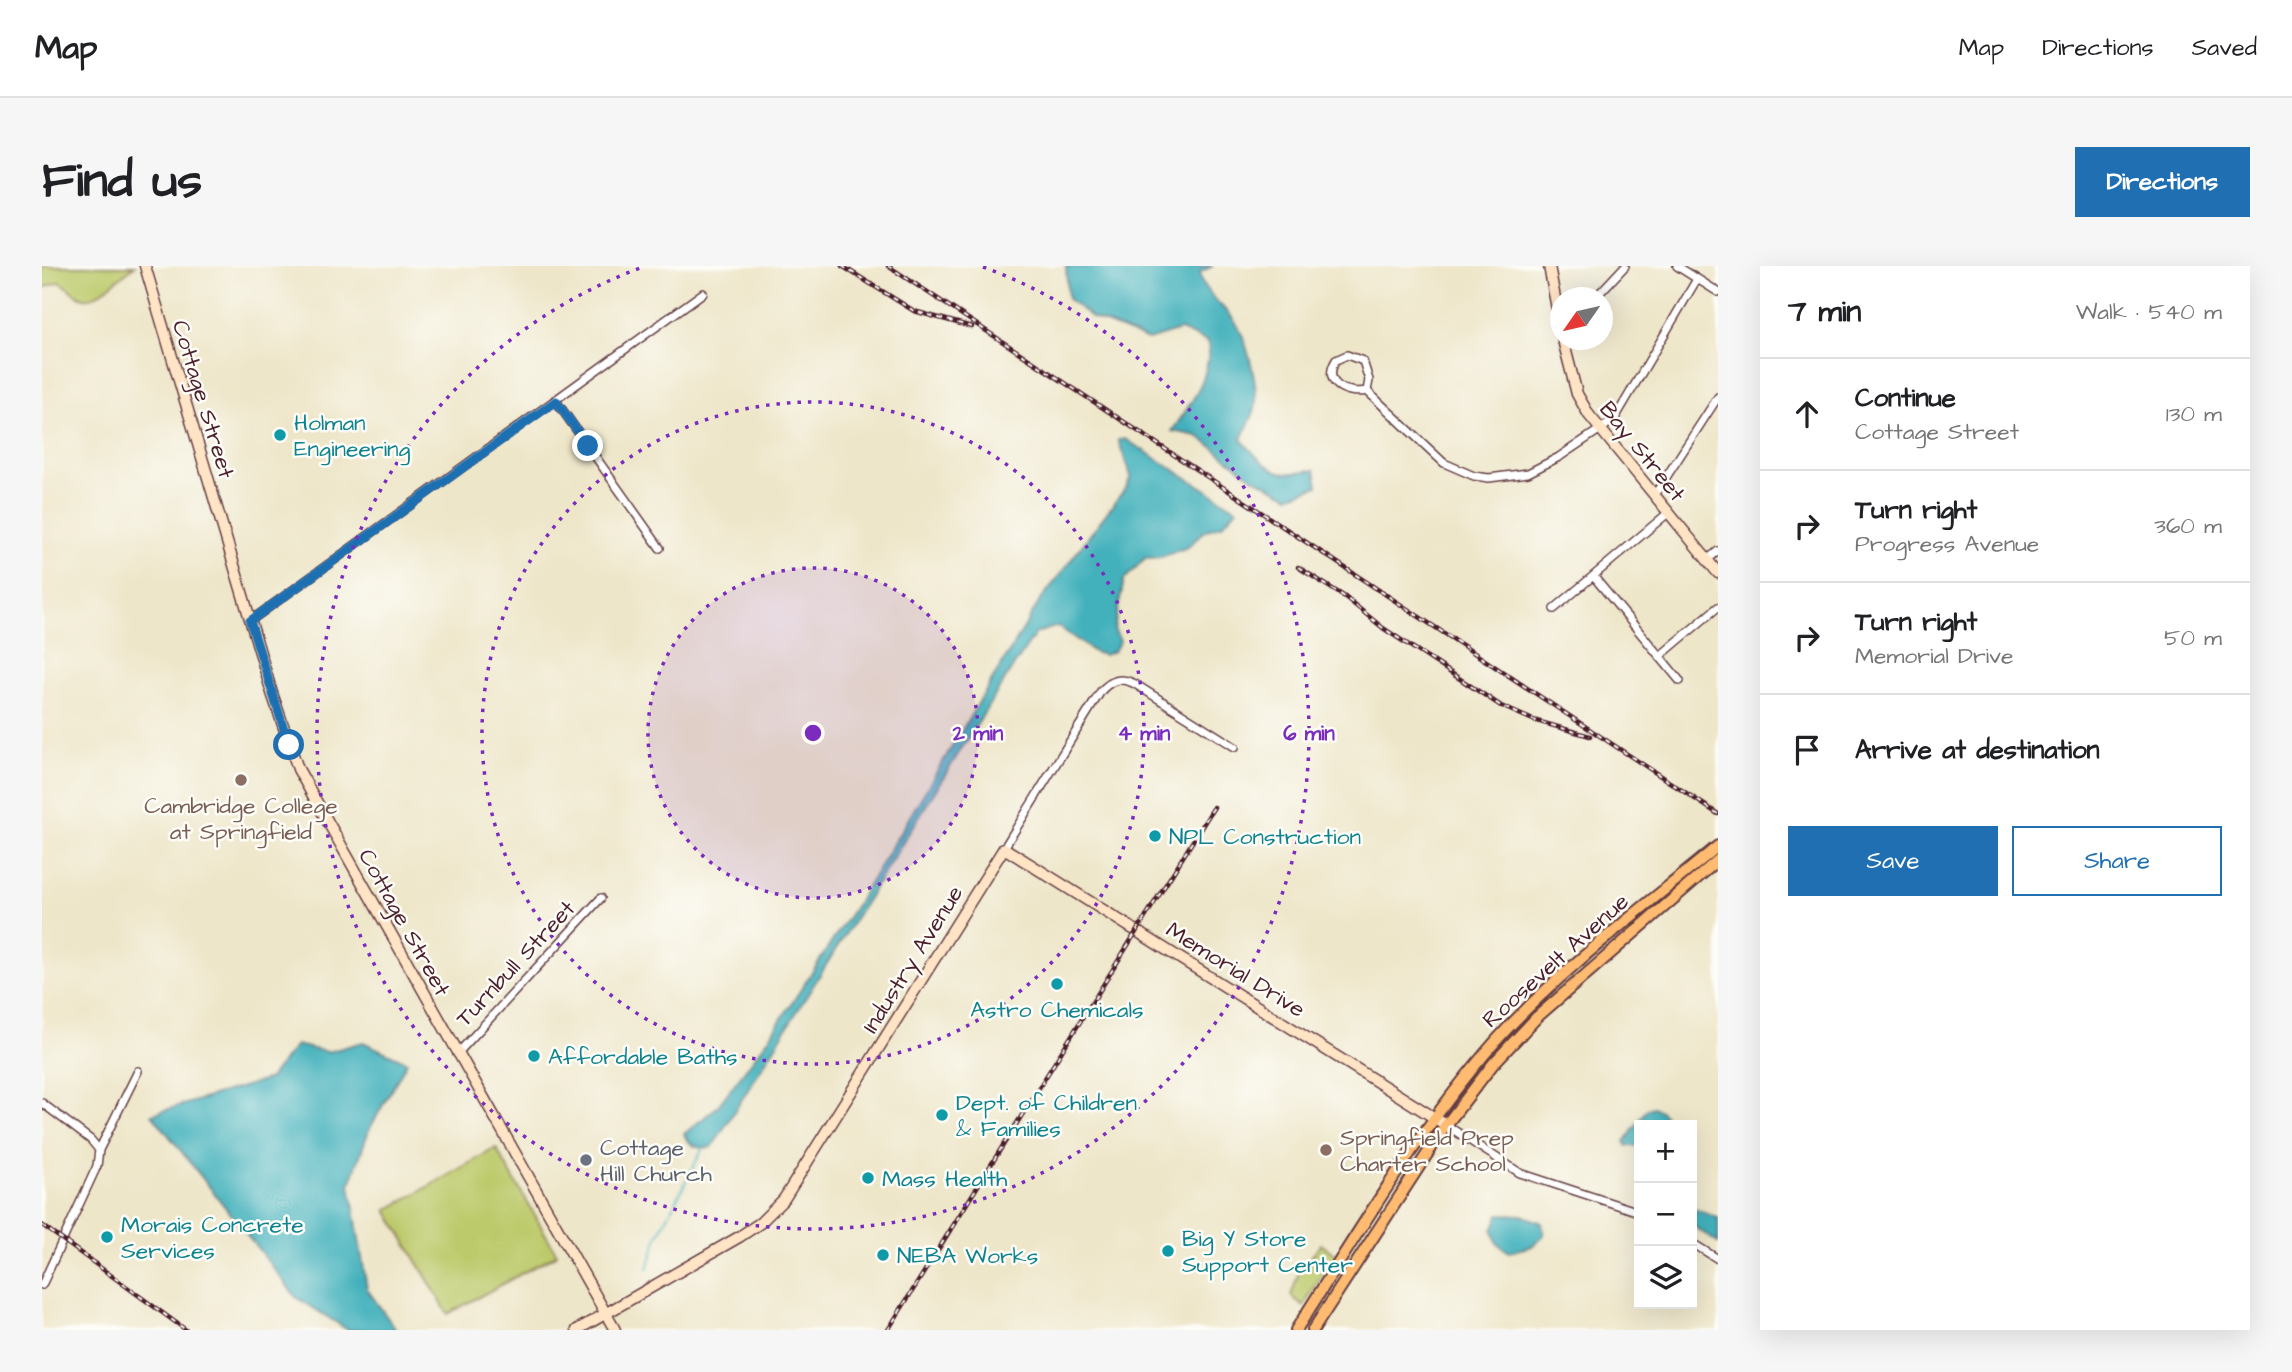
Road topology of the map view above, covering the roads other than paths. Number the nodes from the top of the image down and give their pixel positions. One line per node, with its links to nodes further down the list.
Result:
1 (145, 266): 24 (main road, Cottage Street)
2 (1549, 266): 6 (main road)
3 (1625, 266): 7 (street)
4 (1677, 266): 5 (street)
5 (1697, 279): 8 (street); 14 (street)
6 (1553, 287)
7 (1605, 287)
8 (1718, 292)
9 (704, 293): 13 (street)
10 (1566, 350): 14 (main road, Bay Street)
11 (1367, 391): 11 (street); 14 (street)
12 (1718, 397): 15 (street)
13 (556, 401): 17 (street); 24 (street)
14 (1600, 431): 15 (main road, Bay Street)
15 (1654, 496): 16 (main road, Bay Street)
16 (1668, 513): 19 (main road, Bay Street); 21 (street)
17 (660, 548)
18 (1718, 551): 19 (street)
19 (1707, 560): 20 (main road, Bay Street)
20 (1718, 573)
21 (1594, 577): 23 (street); 25 (street)
22 (1718, 607): 25 (street)
23 (1555, 609)
24 (250, 621): 32 (main road, Cottage Street)
25 (1660, 656): 26 (street)
26 (1680, 681)
27 (1235, 747): 29 (street, Industry Avenue)
28 (1718, 846): 35 (main road, Roosevelt Avenue)
29 (1004, 848): 35 (main road, Memorial Drive); 45 (main road, Industry Avenue)
30 (1718, 860): 36 (main road, Roosevelt Avenue)
31 (601, 898): 32 (street, Turnbull Street)
32 (457, 1054): 45 (main road, Cottage Street)
33 (138, 1071): 37 (street)
34 (42, 1102): 37 (street)
35 (1436, 1116): 36 (main road, Memorial Drive); 40 (main road, Roosevelt Avenue)
36 (1446, 1125): 38 (street); 42 (main road, Roosevelt Avenue)
37 (99, 1150): 43 (street)
38 (1634, 1210)
39 (1697, 1246): 41 (street)
40 (1346, 1255): 42 (main road); 44 (main road, Roosevelt Avenue)
41 (1718, 1259)
42 (1358, 1262): 46 (main road, Roosevelt Avenue)
43 (42, 1285)
44 (1308, 1312): 46 (main road); 49 (main road, Roosevelt Avenue)
45 (605, 1313): 47 (main road, Industry Avenue); 48 (main road, Cottage Street)
46 (1317, 1325)
47 (577, 1330)
48 (615, 1330)
49 (1296, 1330)

